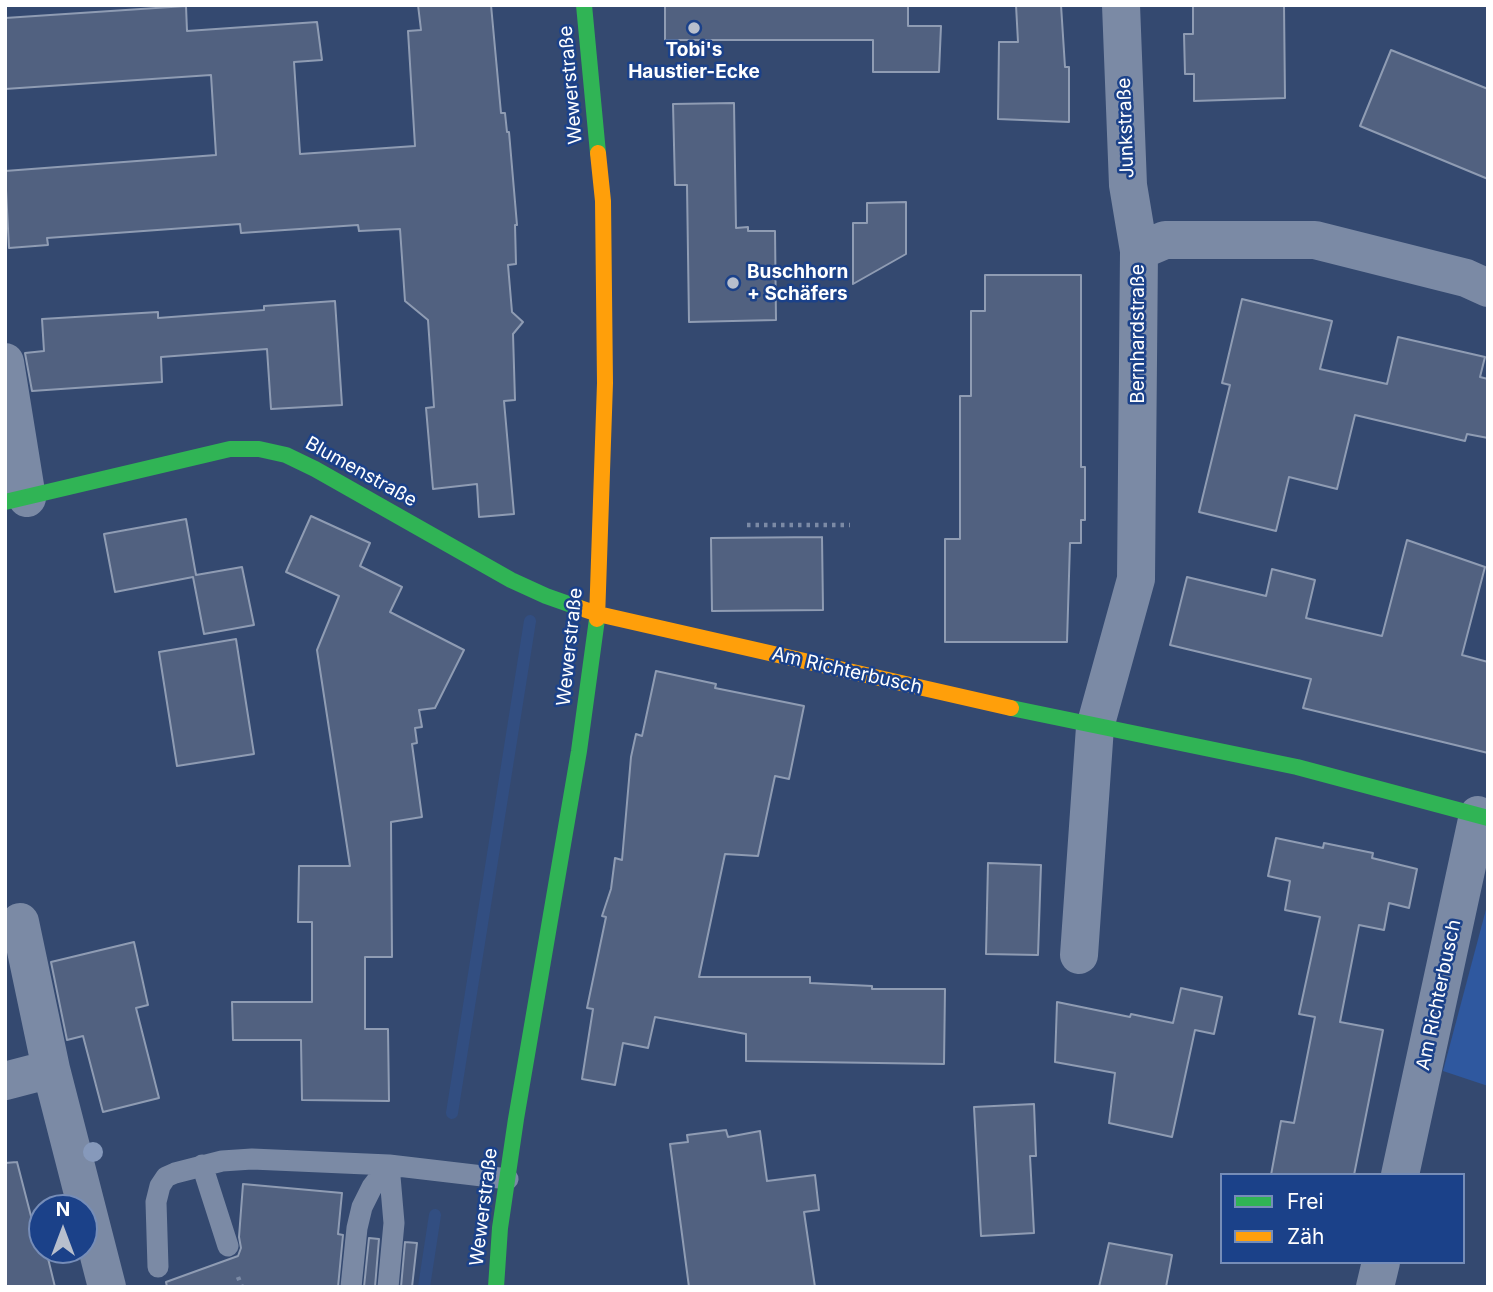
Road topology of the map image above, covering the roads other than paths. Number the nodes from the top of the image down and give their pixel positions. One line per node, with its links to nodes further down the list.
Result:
1 (584, 5): 7 (street, Wewerstraße)
2 (1121, 5): 3 (street, Junkstraße)
3 (1139, 251): 4 (street, Bernhardstraße); 8 (street, Bernhardstraße)
4 (1488, 288)
5 (5, 362): 6 (street)
6 (16, 500): 7 (street, Blumenstraße)
7 (598, 614): 8 (street, Am Richterbusch); 17 (street, Wewerstraße)
8 (1095, 727): 9 (street, Am Richterbusch); 11 (street)
9 (1483, 817): 16 (street, Am Richterbusch)
10 (20, 922): 12 (street)
11 (1079, 955)
12 (51, 1069): 13 (street); 21 (street)
13 (5, 1081)
14 (202, 1166): 15 (lane); 18 (lane); 20 (lane)
15 (389, 1166): 17 (lane); 22 (lane); 23 (lane)
16 (1400, 1173)
17 (508, 1179): 24 (street, Wewerstraße)
18 (228, 1246)
19 (1381, 1264): 25 (street)
20 (158, 1267)
21 (107, 1287)
22 (351, 1287)
23 (388, 1287)
24 (495, 1287)
25 (1375, 1287)

